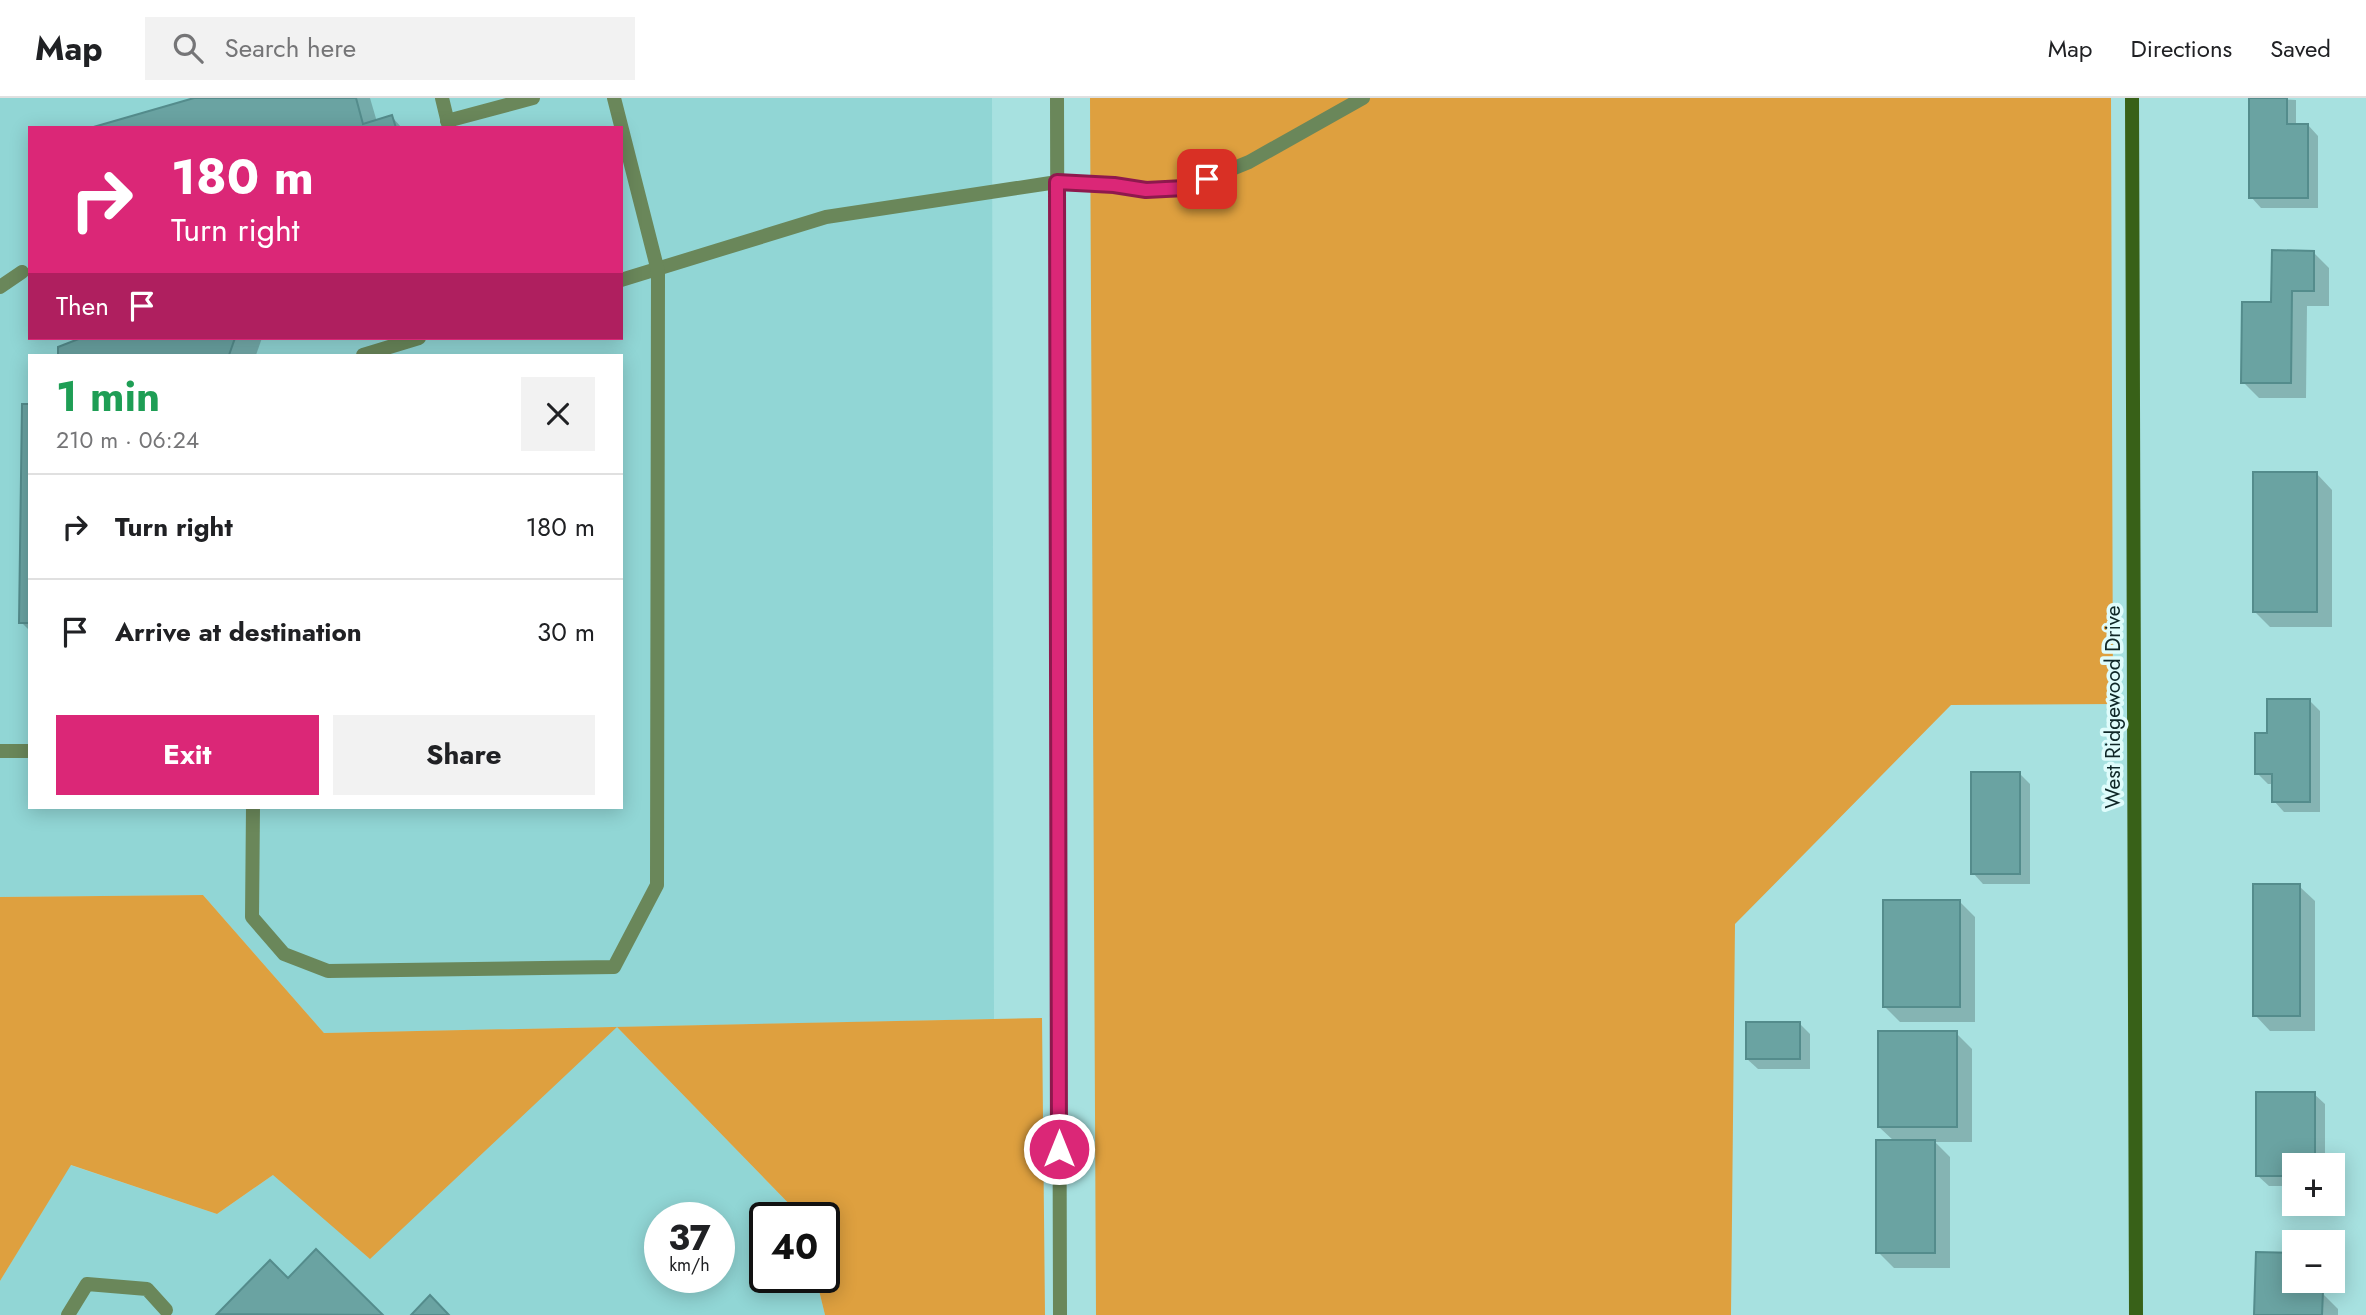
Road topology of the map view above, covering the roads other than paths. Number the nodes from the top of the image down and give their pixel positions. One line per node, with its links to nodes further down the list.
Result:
1 (442, 98): 7 (street)
2 (533, 98): 7 (street)
3 (614, 98): 8 (street)
4 (1057, 98): 10 (street)
5 (1363, 98): 10 (street)
6 (2132, 98): 23 (main road, West Ridgewood Drive)
7 (448, 124)
8 (621, 126)
9 (623, 133): 11 (street)
10 (1057, 182): 11 (street); 22 (street)
11 (658, 271): 13 (street); 19 (street)
12 (22, 272): 14 (street)
13 (623, 280)
14 (0, 287)
15 (412, 340): 16 (street)
16 (366, 354)
17 (0, 751): 18 (street)
18 (28, 751)
19 (253, 809)
20 (166, 1310): 21 (street)
21 (68, 1315)
22 (1060, 1315)
23 (2136, 1315)

